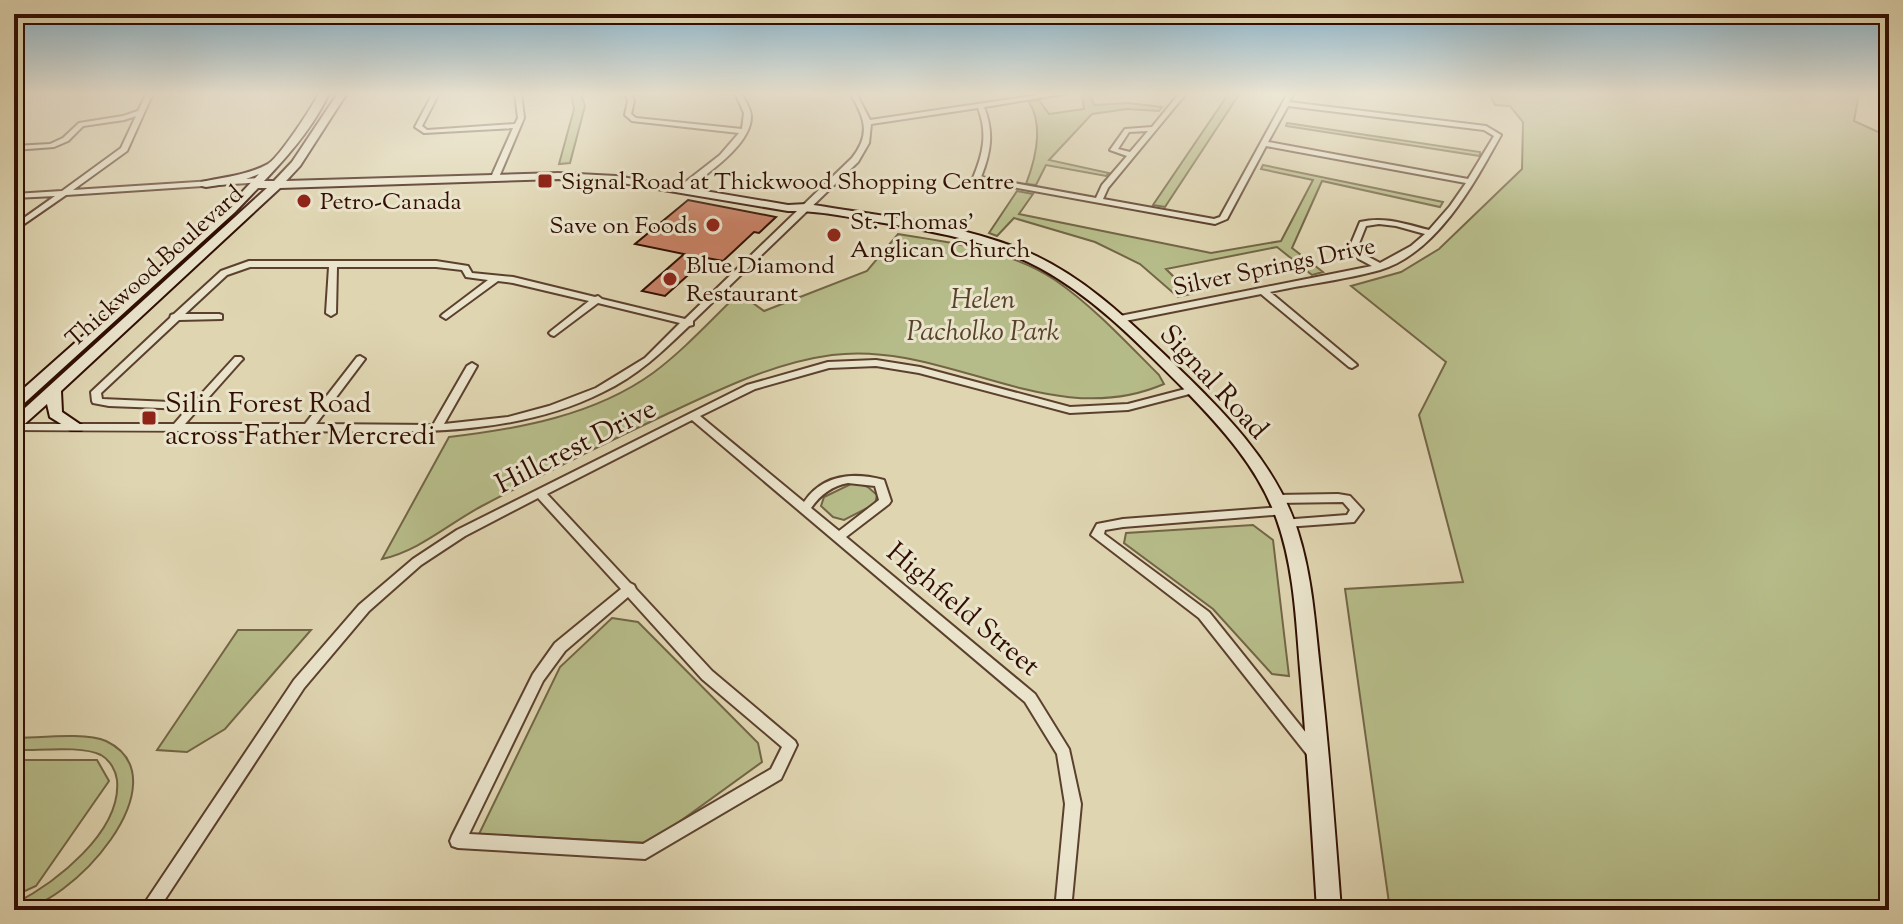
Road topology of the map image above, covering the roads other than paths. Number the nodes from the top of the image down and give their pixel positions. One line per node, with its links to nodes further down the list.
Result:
1 (72, 136): 14 (street)
2 (130, 136): 25 (street)
3 (296, 136): 17 (main road, Thickwood Boulevard)
4 (315, 136): 15 (main road, Thickwood Boulevard)
5 (513, 136): 18 (street)
6 (741, 136): 23 (street)
7 (868, 136): 29 (street)
8 (989, 136): 27 (street)
9 (1123, 136): 16 (street)
10 (1147, 136): 16 (street)
11 (1270, 136): 13 (street)
12 (1497, 136): 21 (street, Silver Springs Drive)
13 (1265, 144): 21 (street); 27 (street)
14 (14, 148)
15 (303, 155): 19 (main road); 20 (main road, Thickwood Boulevard)
16 (1132, 155): 27 (street)
17 (276, 163): 22 (main road, Thickwood Boulevard); 24 (main road)
18 (498, 171): 19 (main road, Signal Road); 23 (main road, Signal Road)
19 (318, 180): 20 (main road, Signal Road); 30 (main road)
20 (280, 181): 22 (main road, Signal Road); 30 (main road, Thickwood Boulevard)
21 (1472, 182): 32 (street, Silver Springs Drive)
22 (258, 183): 24 (street); 28 (main road, Thickwood Boulevard)
23 (686, 185): 29 (main road, Signal Road)
24 (201, 186): 25 (street); 28 (main road)
25 (67, 193): 26 (street); 31 (street)
26 (14, 196)
27 (1099, 199)
28 (233, 206): 36 (main road, Thickwood Boulevard)
29 (807, 207): 44 (main road, Signal Road); 45 (street)
30 (248, 214): 39 (main road, Thickwood Boulevard)
31 (14, 229)
32 (1430, 233): 34 (street, Silver Springs Drive); 34 (street)
33 (333, 265): 35 (street); 40 (street); 42 (street)
34 (1380, 267): 37 (street, Silver Springs Drive)
35 (495, 279): 38 (street); 41 (street)
36 (151, 284): 39 (main road); 51 (main road, Thickwood Boulevard)
37 (1262, 290): 44 (street, Silver Springs Drive); 49 (street)
38 (598, 299): 45 (street); 46 (street)
39 (151, 302): 52 (main road, Thickwood Boulevard)
40 (331, 313)
41 (446, 316)
42 (174, 317): 43 (street); 56 (street)
43 (219, 317)
44 (1120, 319): 53 (main road, Signal Road)
45 (690, 323): 62 (street)
46 (554, 333)
47 (238, 359): 56 (street)
48 (360, 359): 61 (street)
49 (1352, 365)
50 (472, 366): 62 (street)
51 (32, 388): 54 (main road); 55 (main road, Thickwood Boulevard)
52 (54, 390): 58 (main road, Thickwood Boulevard); 59 (main road)
53 (1193, 390): 57 (street, Hillcrest Drive); 65 (main road, Signal Road)
54 (14, 398)
55 (14, 405)
56 (196, 406): 60 (street)
57 (693, 415): 63 (street, Hillcrest Drive); 64 (street, Highfield Street)
58 (14, 427): 59 (street)
59 (76, 427): 60 (street)
60 (176, 428): 61 (street)
61 (308, 428): 62 (street)
62 (436, 428)
63 (540, 493): 67 (street); 69 (street, Hillcrest Drive)
64 (805, 508): 66 (street, Highfield Street); 66 (street)
65 (1281, 511): 65 (street); 68 (main road, Signal Road); 68 (street)
66 (840, 536): 70 (street, Highfield Street)
67 (630, 588): 67 (street)
68 (1319, 760): 71 (main road, Signal Road)
69 (148, 910)
70 (1063, 910)
71 (1329, 910)

